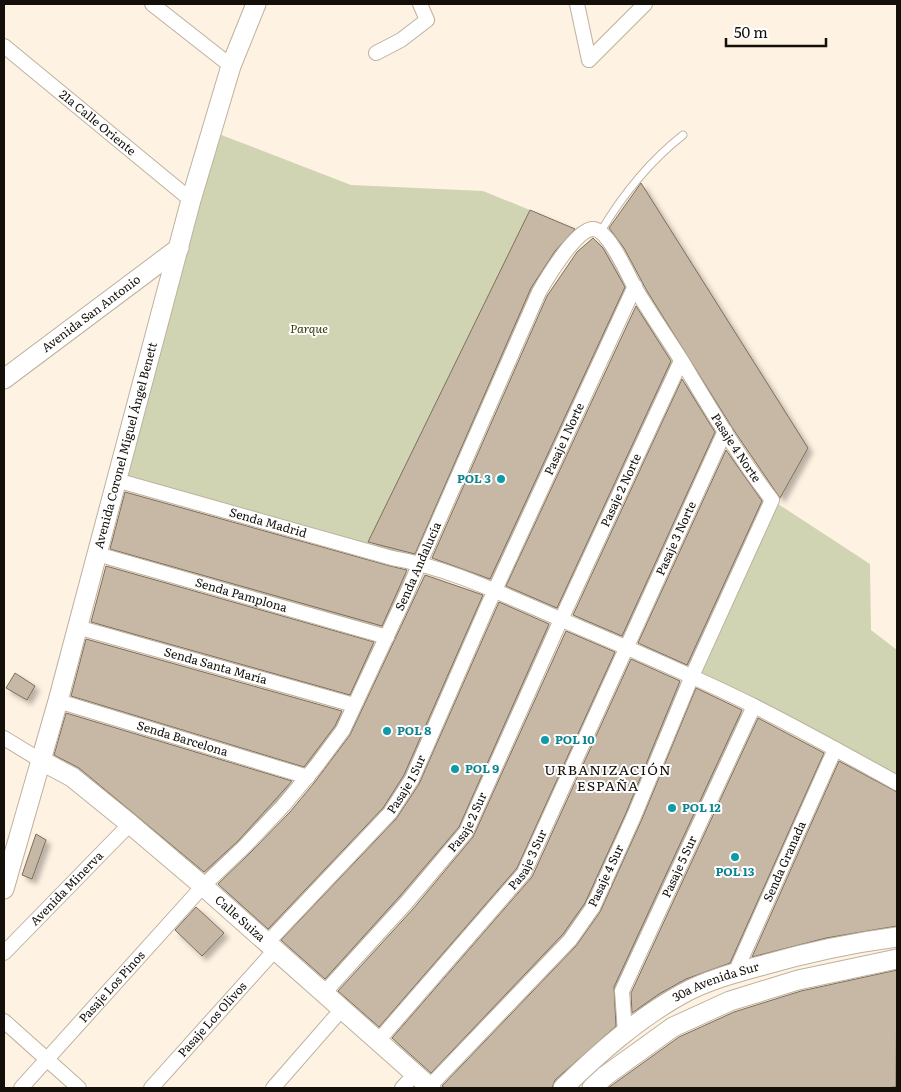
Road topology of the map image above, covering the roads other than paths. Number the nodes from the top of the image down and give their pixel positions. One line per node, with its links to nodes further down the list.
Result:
1 (152, 4): 8 (street)
2 (256, 4): 8 (street, Avenida Coronel Miguel Ángel Benett)
3 (420, 4): 7 (street)
4 (577, 4): 5 (street)
5 (645, 4)
6 (4, 46): 10 (street, 21a Calle Oriente)
7 (376, 53)
8 (230, 66): 10 (street, Avenida Coronel Miguel Ángel Benett)
9 (683, 135): 11 (lane)
10 (191, 200): 12 (street, Avenida Coronel Miguel Ángel Benett)
11 (601, 231): 13 (street, Pasaje 4 Norte); 19 (street, Senda Andalucía)
12 (179, 248): 15 (street, Avenida San Antonio); 17 (street, Avenida Coronel Miguel Ángel Benett)
13 (634, 286): 14 (street, Pasaje 4 Norte); 20 (street, Pasaje 1 Norte)
14 (682, 361): 16 (street, Pasaje 4 Norte); 21 (street, Pasaje 2 Norte)
15 (4, 379)
16 (725, 431): 24 (street, Pasaje 3 Norte); 25 (street, Pasaje 4 Norte)
17 (116, 480): 18 (street, Avenida Coronel Miguel Ángel Benett); 19 (street, Senda Madrid)
18 (97, 554): 22 (street, Avenida Coronel Miguel Ángel Benett); 23 (street, Senda Pamplona)
19 (420, 563): 20 (street, Senda Madrid); 23 (street, Senda Andalucía)
20 (495, 591): 21 (street, Senda Madrid); 38 (street, Pasaje 1 Sur)
21 (561, 620): 24 (street, Senda Madrid); 43 (street, Pasaje 2 Sur)
22 (78, 627): 26 (street, Avenida Coronel Miguel Ángel Benett); 27 (street, Senda Santa María)
23 (387, 637): 27 (street, Senda Andalucía)
24 (628, 647): 25 (street, Senda Madrid); 48 (street, Pasaje 3 Sur)
25 (692, 676): 28 (street, Senda Madrid); 56 (street, Pasaje 4 Sur)
26 (58, 702): 31 (street, Avenida Coronel Miguel Ángel Benett); 32 (street, Senda Barcelona)
27 (354, 705): 32 (street, Senda Andalucía)
28 (754, 706): 30 (street, Senda Madrid); 47 (street, Pasaje 5 Sur)
29 (4, 738): 31 (street)
30 (835, 749): 33 (street, Senda Madrid); 41 (street, Senda Granada)
31 (40, 760): 34 (street, Calle Suiza); 36 (street, Avenida Coronel Miguel Ángel Benett)
32 (308, 777): 35 (street, Senda Andalucía)
33 (897, 783)
34 (130, 824): 35 (street, Calle Suiza); 39 (street, Avenida Minerva)
35 (203, 886): 38 (street, Calle Suiza); 49 (street, Pasaje Los Pinos)
36 (4, 889)
37 (897, 937): 41 (street, 30a Avenida Sur)
38 (271, 946): 43 (street, Calle Suiza); 53 (street, Pasaje Los Olivos)
39 (4, 953)
40 (897, 959): 45 (street, 30a Avenida Sur)
41 (735, 973): 42 (street, 30a Avenida Sur)
42 (697, 988): 45 (street); 47 (street, 30a Avenida Sur)
43 (324, 993): 44 (street, Calle Suiza)
44 (342, 1009): 48 (street, Calle Suiza); 54 (street)
45 (706, 1012): 58 (street, 30a Avenida Sur)
46 (4, 1021): 49 (street)
47 (625, 1032): 57 (street, 30a Avenida Sur)
48 (378, 1041): 50 (street, Calle Suiza)
49 (47, 1060): 51 (street, Pasaje Los Pinos); 52 (street)
50 (415, 1074): 55 (street); 56 (street, Calle Suiza)
51 (21, 1088)
52 (79, 1088)
53 (151, 1088)
54 (273, 1088)
55 (402, 1088)
56 (430, 1088)
57 (563, 1088)
58 (592, 1088)

